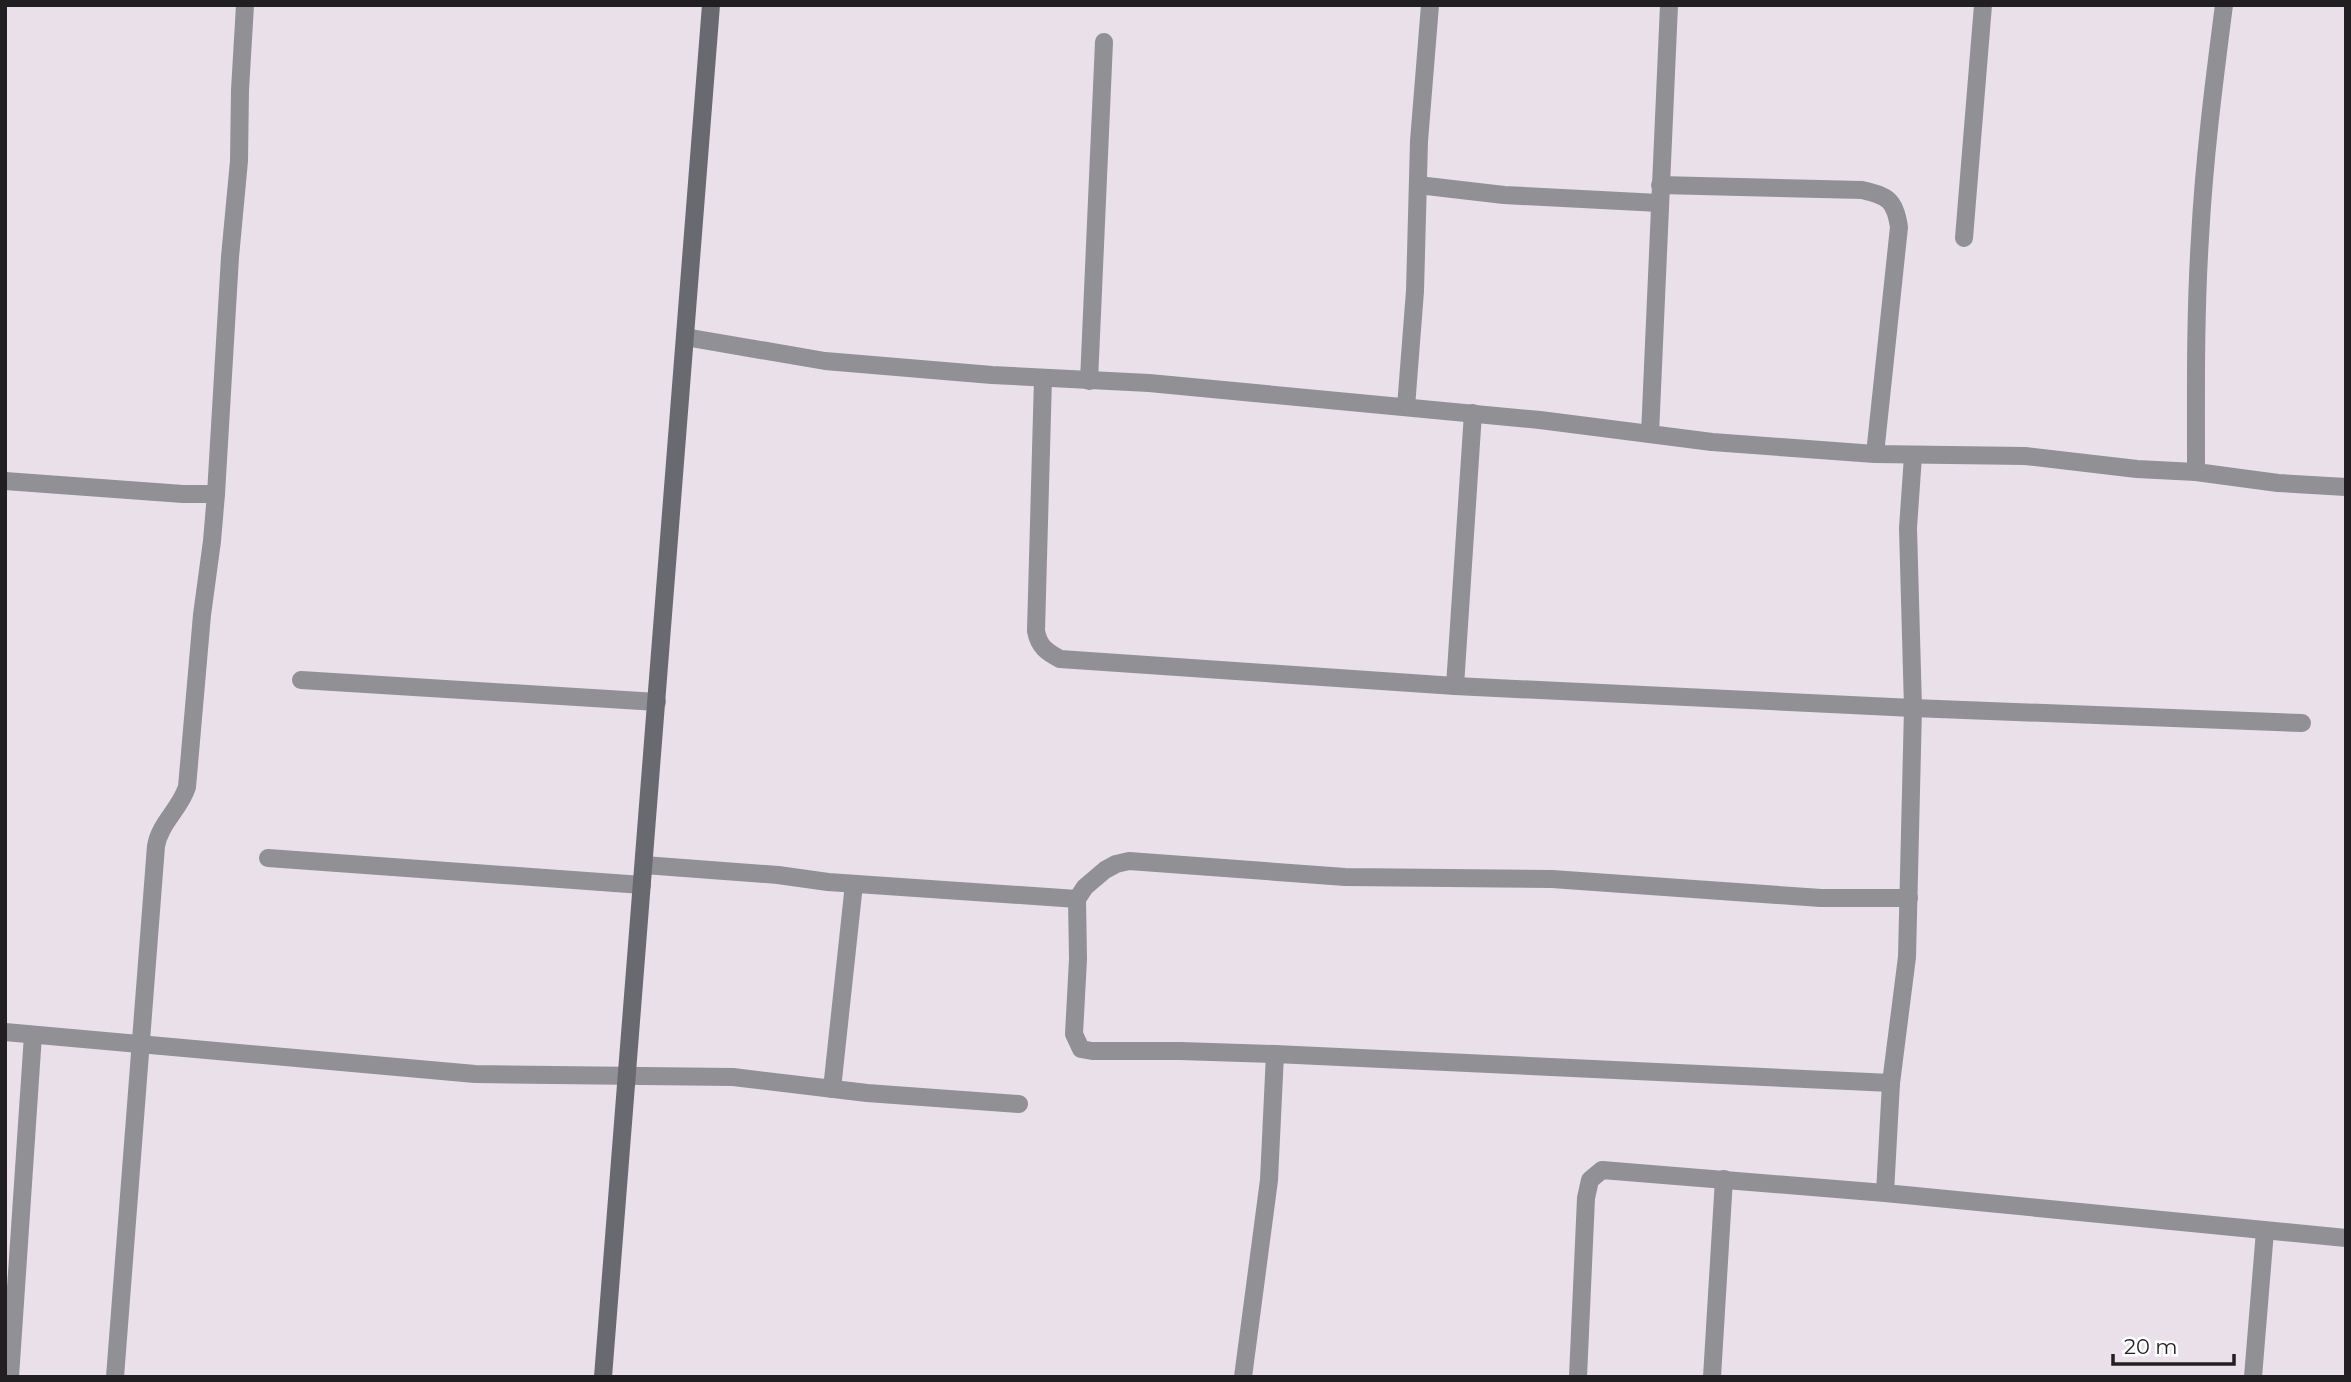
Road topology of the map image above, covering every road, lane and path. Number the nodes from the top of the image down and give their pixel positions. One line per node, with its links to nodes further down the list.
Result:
1 (245, 5): 22 (street)
2 (711, 5): 11 (street)
3 (1430, 5): 8 (street)
4 (1669, 5): 9 (street)
5 (1983, 5): 10 (street)
6 (2224, 5): 19 (street)
7 (1104, 42): 13 (street)
8 (1418, 185): 9 (street); 14 (street)
9 (1659, 194): 16 (street); 17 (street)
10 (1964, 237)
11 (685, 337): 12 (street); 25 (street)
12 (1043, 378): 13 (street); 24 (street)
13 (1089, 381): 14 (street)
14 (1406, 407): 15 (street)
15 (1473, 413): 16 (street); 24 (street)
16 (1650, 434): 17 (street)
17 (1874, 454): 18 (street)
18 (1913, 456): 19 (street); 26 (street)
19 (2196, 472): 21 (street)
20 (5, 481): 22 (street)
21 (2346, 487)
22 (216, 494): 36 (street)
23 (301, 680): 25 (street)
24 (1455, 685): 26 (street)
25 (657, 702): 29 (street)
26 (1913, 708): 27 (street); 32 (street)
27 (2302, 723)
28 (268, 858): 31 (street)
29 (644, 865): 30 (street); 31 (street)
30 (854, 884): 33 (street); 40 (street)
31 (642, 886): 38 (street)
32 (1909, 898): 33 (street); 39 (street)
33 (1077, 899): 37 (street)
34 (5, 1032): 35 (street)
35 (33, 1035): 36 (street); 46 (street)
36 (141, 1045): 38 (street); 47 (street)
37 (1275, 1054): 39 (street); 49 (street)
38 (627, 1075): 40 (street); 48 (street)
39 (1891, 1083): 43 (street)
40 (832, 1089): 41 (street)
41 (1019, 1104)
42 (1724, 1179): 43 (street); 50 (street); 51 (street)
43 (1885, 1193): 44 (street)
44 (2265, 1231): 45 (street); 52 (street)
45 (2345, 1234)
46 (10, 1377)
47 (115, 1377)
48 (603, 1377)
49 (1243, 1377)
50 (1578, 1377)
51 (1712, 1377)
52 (2253, 1377)

